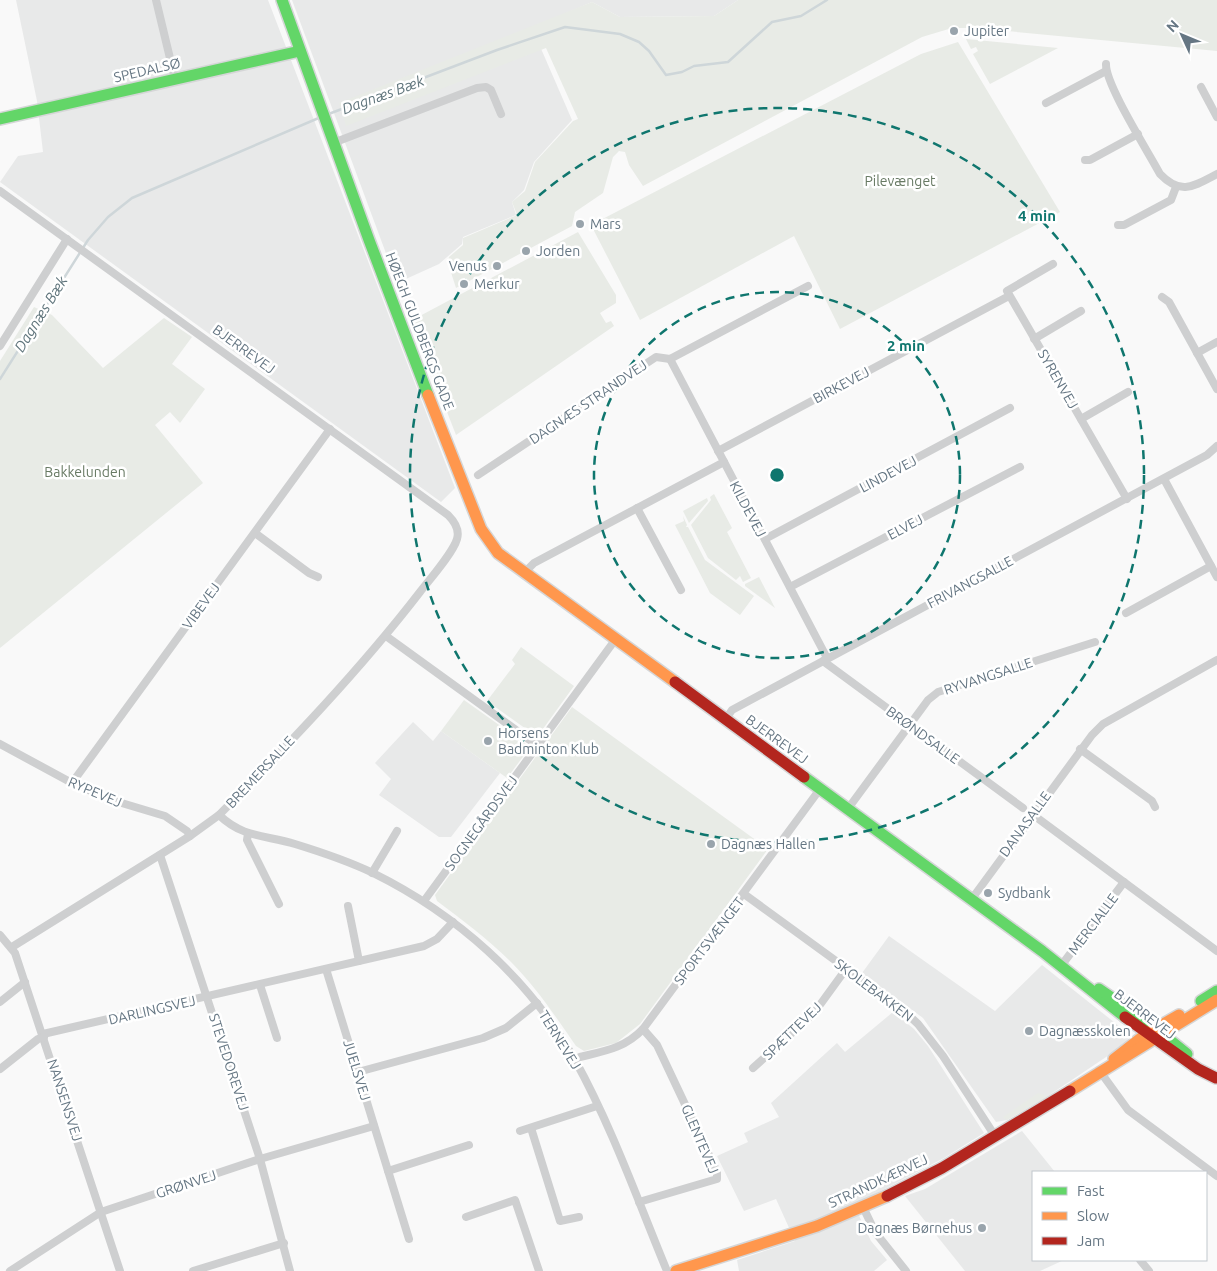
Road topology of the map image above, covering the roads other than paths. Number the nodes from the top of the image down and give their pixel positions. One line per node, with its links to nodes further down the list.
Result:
1 (156, 0): 4 (street)
2 (282, 0): 3 (street, HØEGH GULDBERGS GADE)
3 (300, 51): 4 (street, SPEDALSØ); 11 (street, HØEGH GULDBERGS GADE)
4 (175, 78): 9 (street, SPEDALSØ)
5 (1201, 87): 8 (street)
6 (1046, 103): 10 (street)
7 (501, 114): 11 (street)
8 (1217, 116)
9 (0, 119)
10 (1138, 134): 12 (street); 14 (street)
11 (333, 143): 41 (street, HØEGH GULDBERGS GADE)
12 (1085, 160)
13 (1217, 174): 14 (street)
14 (1176, 188): 16 (street)
15 (0, 192): 17 (street, BJERREVEJ)
16 (1118, 225)
17 (69, 240): 24 (street); 32 (street, BJERREVEJ)
18 (1053, 264): 20 (street)
19 (808, 286): 27 (street, DAGNÆS STRANDVEJ)
20 (1009, 296): 23 (street, SYRENVEJ); 34 (street, BIRKEVEJ)
21 (1162, 296): 26 (street)
22 (1081, 311): 23 (street, SYRENVEJ)
23 (1034, 339): 31 (street, SYRENVEJ)
24 (1, 342)
25 (1217, 342): 26 (street)
26 (1197, 353): 28 (street)
27 (670, 359): 34 (street, KILDEVEJ); 37 (street, DAGNÆS STRANDVEJ)
28 (1217, 389)
29 (1128, 392): 31 (street, SYRENVEJ)
30 (1010, 408): 44 (street, LINDEVEJ)
31 (1081, 419): 39 (street, SYRENVEJ)
32 (330, 429): 42 (street, VIBEVEJ); 43 (street, BJERREVEJ)
33 (1217, 446): 38 (street, FRIVANGSALLE)
34 (718, 451): 35 (street, KILDEVEJ)
35 (724, 462): 40 (street); 44 (street, KILDEVEJ)
36 (1020, 467): 49 (street, ELVEJ)
37 (478, 476)
38 (1164, 479): 39 (street, FRIVANGSALLE); 45 (street)
39 (1127, 499): 55 (street, FRIVANGSALLE)
40 (637, 508): 46 (street); 50 (street)
41 (481, 530): 46 (street, BJERREVEJ)
42 (255, 533): 47 (street); 62 (street, VIBEVEJ)
43 (457, 539): 52 (street, BREMERSALLE)
44 (765, 539): 49 (street, KILDEVEJ)
45 (1211, 566): 48 (street); 51 (street)
46 (524, 573): 53 (street, BJERREVEJ)
47 (318, 577)
48 (1217, 577)
49 (790, 588): 55 (street, KILDEVEJ)
50 (681, 590)
51 (1126, 613)
52 (386, 636): 60 (street); 68 (street, BREMERSALLE)
53 (615, 640): 57 (street, BJERREVEJ); 60 (street, SOGNEGÅRDSVEJ)
54 (1095, 642): 58 (street, RYVANGSALLE)
55 (825, 660): 57 (street, FRIVANGSALLE); 58 (street, BRØNDSALLE)
56 (1217, 660): 61 (street, DANASALLE)
57 (726, 720): 63 (street, BJERREVEJ)
58 (909, 725): 65 (street, BRØNDSALLE); 66 (street, RYVANGSALLE)
59 (0, 744): 62 (street, RYPEVEJ)
60 (538, 746): 77 (street, SOGNEGÅRDSVEJ)
61 (1080, 749): 64 (street); 67 (street, DANASALLE)
62 (72, 783): 71 (street, RYPEVEJ)
63 (820, 789): 66 (street, BJERREVEJ); 75 (street, SPORTSVÆNGET)
64 (1155, 807)
65 (1023, 808)
66 (848, 810): 76 (street, BJERREVEJ)
67 (1032, 814): 74 (street); 76 (street, DANASALLE)
68 (219, 815): 70 (street, TERNEVEJ); 71 (street, BREMERSALLE)
69 (397, 832): 73 (street)
70 (248, 834): 73 (street, TERNEVEJ); 78 (street)
71 (190, 836): 72 (street, BREMERSALLE)
72 (160, 855): 82 (street, BREMERSALLE); 91 (street, STEVEDOREVEJ)
73 (372, 873): 77 (street, TERNEVEJ)
74 (1124, 882): 83 (street); 85 (street, MERCIALLE)
75 (744, 894): 86 (street, SKOLEBAKKEN); 95 (street, SPORTSVÆNGET)
76 (971, 900): 85 (street, BJERREVEJ)
77 (424, 901): 80 (street, TERNEVEJ)
78 (279, 904)
79 (348, 906): 84 (street)
80 (453, 922): 84 (street, DARLINGSVEJ); 94 (street, TERNEVEJ)
81 (0, 935): 82 (street, NANSENSVEJ)
82 (12, 947): 88 (street, NANSENSVEJ)
83 (1217, 950)
84 (359, 961): 87 (street, DARLINGSVEJ)
85 (1061, 966): 96 (street, BJERREVEJ)
86 (846, 968): 100 (street, SPÆTTEVEJ); 109 (street, SKOLEBAKKEN)
87 (326, 969): 89 (street, DARLINGSVEJ); 102 (street, JUELSVEJ)
88 (25, 982): 93 (street); 97 (street, NANSENSVEJ)
89 (260, 985): 91 (street, DARLINGSVEJ); 98 (street)
90 (1217, 991): 96 (street)
91 (208, 997): 97 (street, DARLINGSVEJ); 111 (street, STEVEDOREVEJ)
92 (1217, 1000): 96 (street)
93 (0, 1002)
94 (536, 1003): 99 (street, TERNEVEJ); 102 (street)
95 (643, 1029): 99 (street, SPORTSVÆNGET); 114 (street, GLENTEVEJ)
96 (1154, 1034): 103 (street, STRANDKÆRVEJ); 104 (street, BJERREVEJ)
97 (44, 1035): 101 (street); 116 (street, NANSENSVEJ)
98 (277, 1038)
99 (574, 1060): 105 (street, TERNEVEJ)
100 (753, 1068)
101 (0, 1070)
102 (358, 1072): 106 (street, JUELSVEJ)
103 (1100, 1072): 109 (street, STRANDKÆRVEJ); 113 (street)
104 (1217, 1078)
105 (597, 1106): 107 (street); 114 (street, TERNEVEJ)
106 (374, 1126): 111 (street, GRØNVEJ); 112 (street, JUELSVEJ)
107 (531, 1128): 108 (street); 118 (street)
108 (520, 1131)
109 (995, 1136): 115 (street, STRANDKÆRVEJ)
110 (469, 1145): 112 (street)
111 (260, 1159): 116 (street, GRØNVEJ); 120 (street, STEVEDOREVEJ)
112 (388, 1171): 119 (street, JUELSVEJ)
113 (1217, 1176)
114 (639, 1202): 126 (street, TERNEVEJ)
115 (863, 1207): 127 (street, STRANDKÆRVEJ); 128 (street)
116 (101, 1212): 121 (street, GRØNVEJ); 122 (street, NANSENSVEJ)
117 (466, 1217): 125 (street)
118 (579, 1218)
119 (409, 1238)
120 (284, 1243): 123 (street); 124 (street, STEVEDOREVEJ)
121 (10, 1271)
122 (120, 1271)
123 (192, 1271)
124 (290, 1271)
125 (539, 1271)
126 (668, 1271)
127 (676, 1271)
128 (906, 1271)

